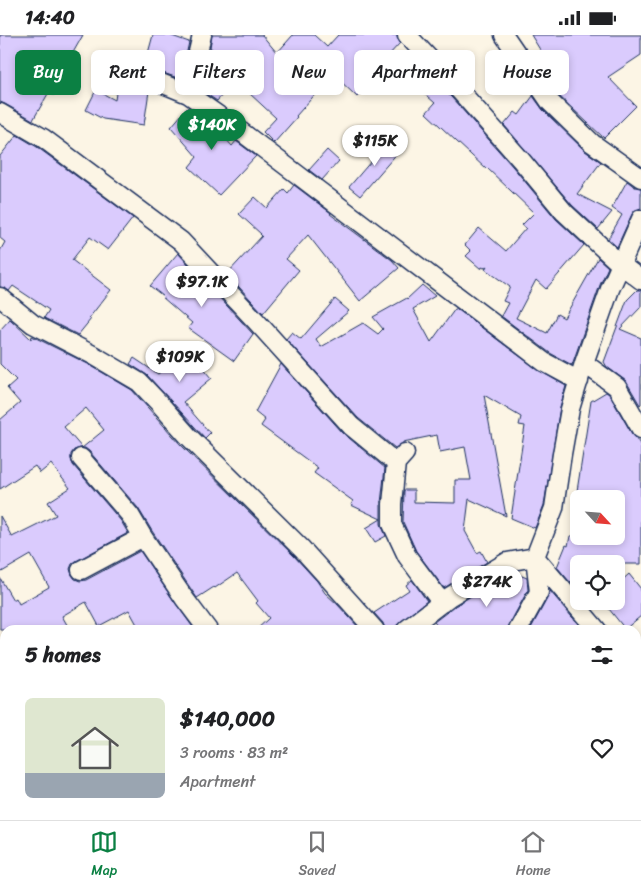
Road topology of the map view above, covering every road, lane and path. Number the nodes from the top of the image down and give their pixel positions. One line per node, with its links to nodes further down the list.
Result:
1 (202, 35): 4 (street)
2 (407, 35): 9 (street)
3 (504, 35): 7 (street)
4 (198, 50)
5 (189, 95): 13 (street)
6 (0, 113): 19 (street)
7 (641, 178)
8 (641, 219): 9 (street)
9 (620, 264): 10 (street); 12 (street)
10 (641, 280)
11 (0, 297): 21 (street)
12 (584, 363): 13 (street); 14 (street)
13 (578, 381): 17 (street)
14 (641, 429)
15 (81, 458): 16 (street)
16 (143, 537): 18 (street); 20 (street)
17 (535, 557): 19 (street); 23 (street); 24 (street)
18 (81, 570)
19 (442, 603): 22 (street)
20 (204, 625)
21 (370, 625)
22 (413, 625)
23 (521, 625)
24 (593, 625)

